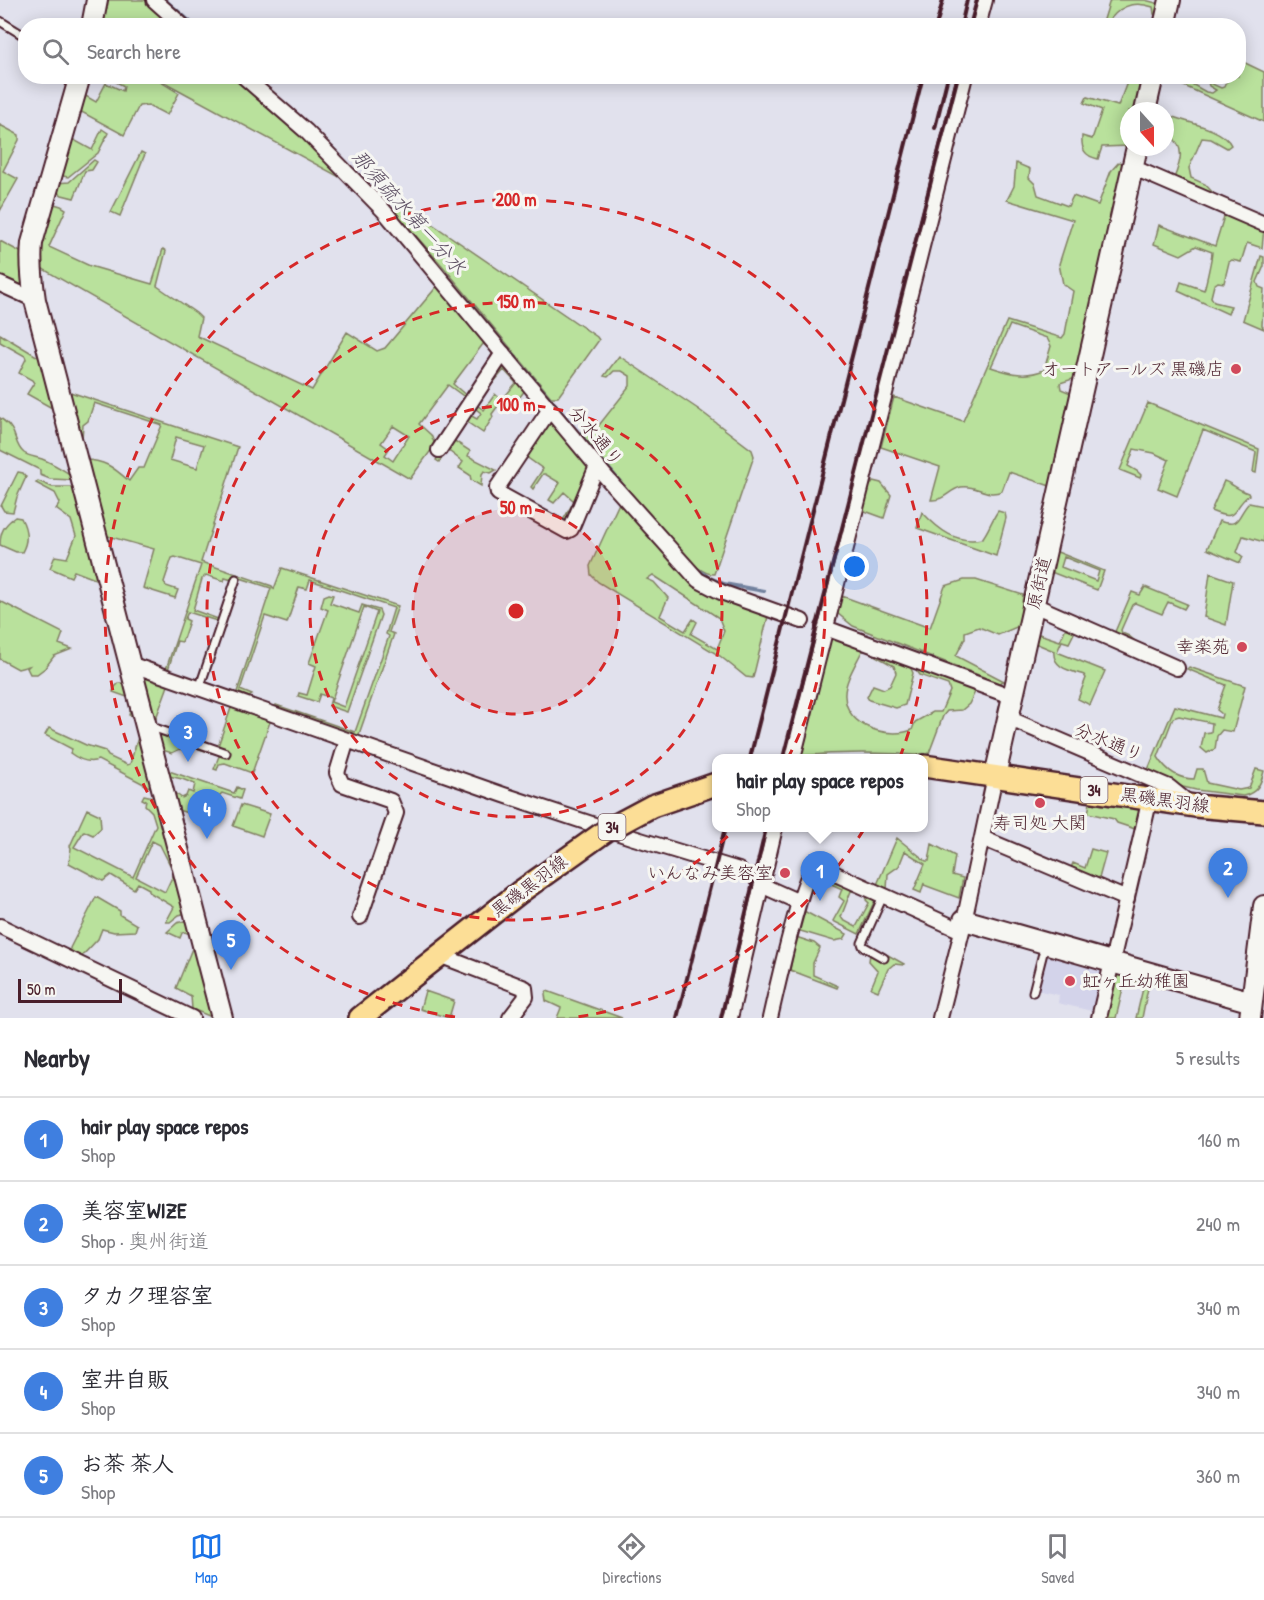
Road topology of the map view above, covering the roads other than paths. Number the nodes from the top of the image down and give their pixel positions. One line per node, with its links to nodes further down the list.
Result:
1 (97, 0): 5 (street)
2 (153, 0): 6 (street)
3 (985, 0): 7 (street)
4 (1170, 0): 8 (street)
5 (94, 18)
6 (174, 18)
7 (980, 18)
8 (1166, 18)
9 (0, 21): 10 (lane)
10 (18, 32)
11 (78, 84): 20 (street)
12 (252, 84): 21 (street, 分水通り)
13 (963, 84): 28 (street)
14 (1151, 84): 15 (street)
15 (1147, 102)
16 (1135, 156): 17 (street, 原街道)
17 (1132, 167): 18 (street); 26 (street, 原街道)
18 (1264, 224)
19 (0, 284): 20 (street)
20 (35, 300): 29 (street)
21 (503, 353): 22 (street, 分水通り); 23 (street)
22 (550, 409): 24 (street, 分水通り); 24 (street)
23 (439, 450)
24 (597, 466): 27 (street, 分水通り)
25 (237, 579): 31 (lane)
26 (1034, 605): 30 (street); 32 (street, 原街道)
27 (802, 621)
28 (825, 628): 32 (street); 37 (street)
29 (130, 664): 31 (street); 34 (street)
30 (1177, 668)
31 (199, 689): 35 (street)
32 (1013, 697): 33 (street, 原街道)
33 (1008, 718): 39 (street, 原街道); 42 (street, 分水通り)
34 (146, 725): 36 (lane); 62 (street)
35 (347, 740): 46 (street); 52 (street)
36 (226, 753)
37 (795, 754)
38 (928, 767): 39 (main road, 黒磯黒羽線 / 34)
39 (995, 776): 41 (main road, 黒磯黒羽線 / 34); 45 (street, 原街道)
40 (712, 786): 56 (main road, 黒磯黒羽線 / 34, bridge)
41 (1150, 798): 42 (main road, 黒磯黒羽線 / 34); 49 (street)
42 (1192, 805): 43 (main road, 黒磯黒羽線 / 34)
43 (1264, 812)
44 (774, 832): 47 (street)
45 (982, 838): 49 (street); 54 (street, 原街道)
46 (739, 870)
47 (760, 882): 50 (street); 65 (street)
48 (883, 896): 50 (street); 54 (street); 57 (lane)
49 (1127, 899): 58 (street)
50 (799, 902): 66 (street)
51 (1264, 906): 60 (street)
52 (360, 917)
53 (0, 926): 61 (street)
54 (963, 926): 55 (street); 67 (street, 原街道)
55 (1045, 943): 58 (street); 59 (lane)
56 (438, 955): 63 (main road, 黒磯黒羽線 / 34); 64 (street)
57 (884, 958)
58 (1112, 963): 60 (street); 68 (street)
59 (1033, 992)
60 (1251, 1010)
61 (192, 1018)
62 (222, 1018)
63 (360, 1018)
64 (510, 1018)
65 (730, 1018)
66 (770, 1018)
67 (940, 1018)
68 (1099, 1018)

